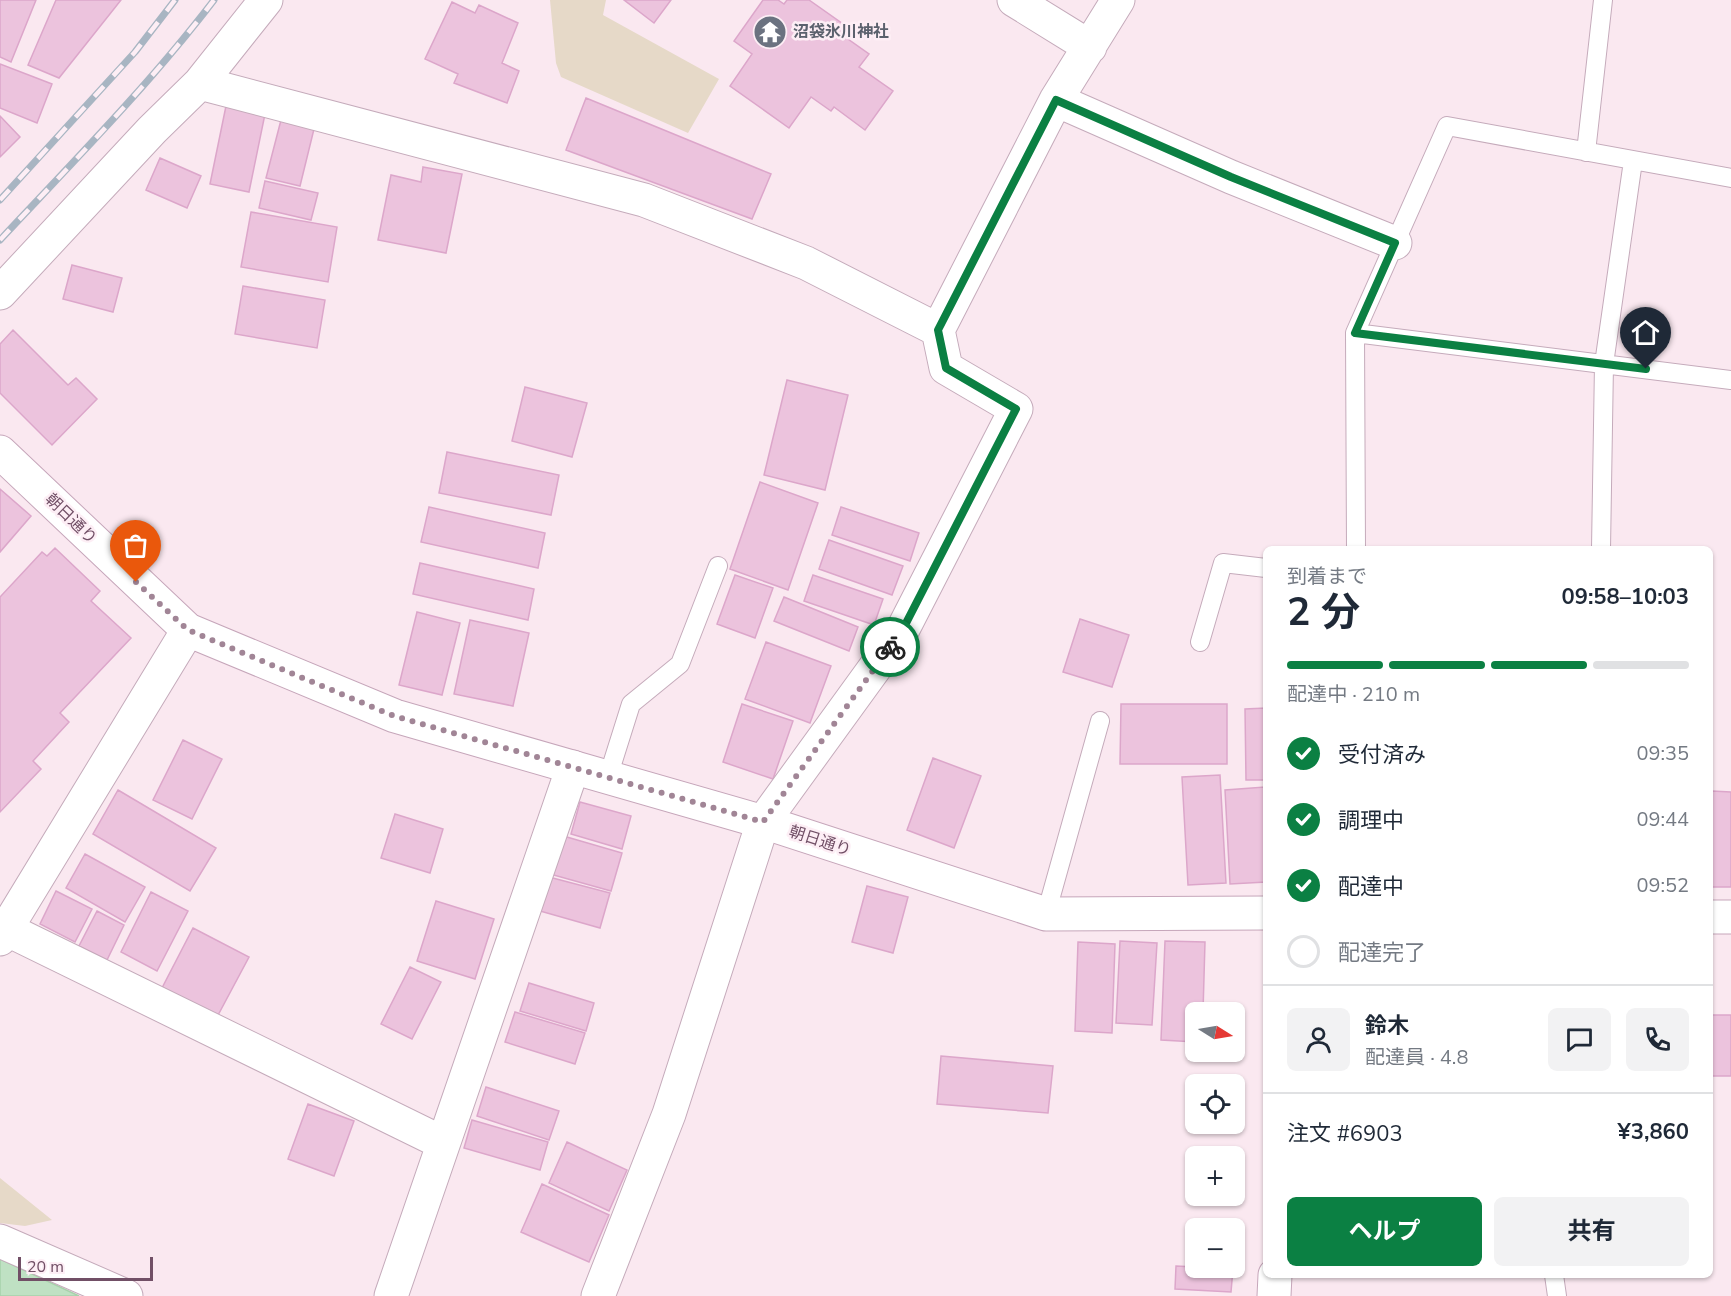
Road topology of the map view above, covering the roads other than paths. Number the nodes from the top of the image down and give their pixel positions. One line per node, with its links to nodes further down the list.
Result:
1 (266, 0): 6 (street)
2 (1014, 0): 5 (street)
3 (1119, 0): 5 (street)
4 (1603, 0): 8 (lane)
5 (1090, 47): 7 (street)
6 (200, 83): 12 (street); 13 (street)
7 (1056, 100): 11 (street); 13 (street)
8 (1586, 152): 9 (lane); 11 (lane)
9 (1633, 161): 10 (lane); 15 (lane)
10 (1731, 178)
11 (1395, 243): 14 (lane)
12 (0, 293)
13 (938, 330): 27 (street)
14 (1355, 333): 15 (lane); 18 (lane)
15 (1604, 364): 16 (lane); 19 (lane)
16 (1731, 380)
17 (0, 452): 22 (street, 朝日通り)
18 (1356, 546)
19 (1601, 546)
20 (718, 566): 26 (lane)
21 (1263, 568): 23 (lane)
22 (188, 630): 25 (street, 朝日通り); 32 (street)
23 (1200, 642)
24 (1100, 721): 29 (lane)
25 (573, 767): 26 (street, 朝日通り); 33 (street)
26 (608, 777): 27 (street, 朝日通り)
27 (763, 822): 29 (street, 朝日通り); 39 (street)
28 (1263, 913): 29 (street, 朝日通り)
29 (1046, 914)
30 (1713, 917): 31 (street)
31 (1731, 917)
32 (3, 934): 33 (street)
33 (443, 1143): 38 (street)
34 (0, 1242): 37 (street)
35 (1275, 1278): 40 (street)
36 (1554, 1278): 41 (lane)
37 (126, 1296)
38 (391, 1296)
39 (598, 1296)
40 (1274, 1296)
41 (1557, 1296)

